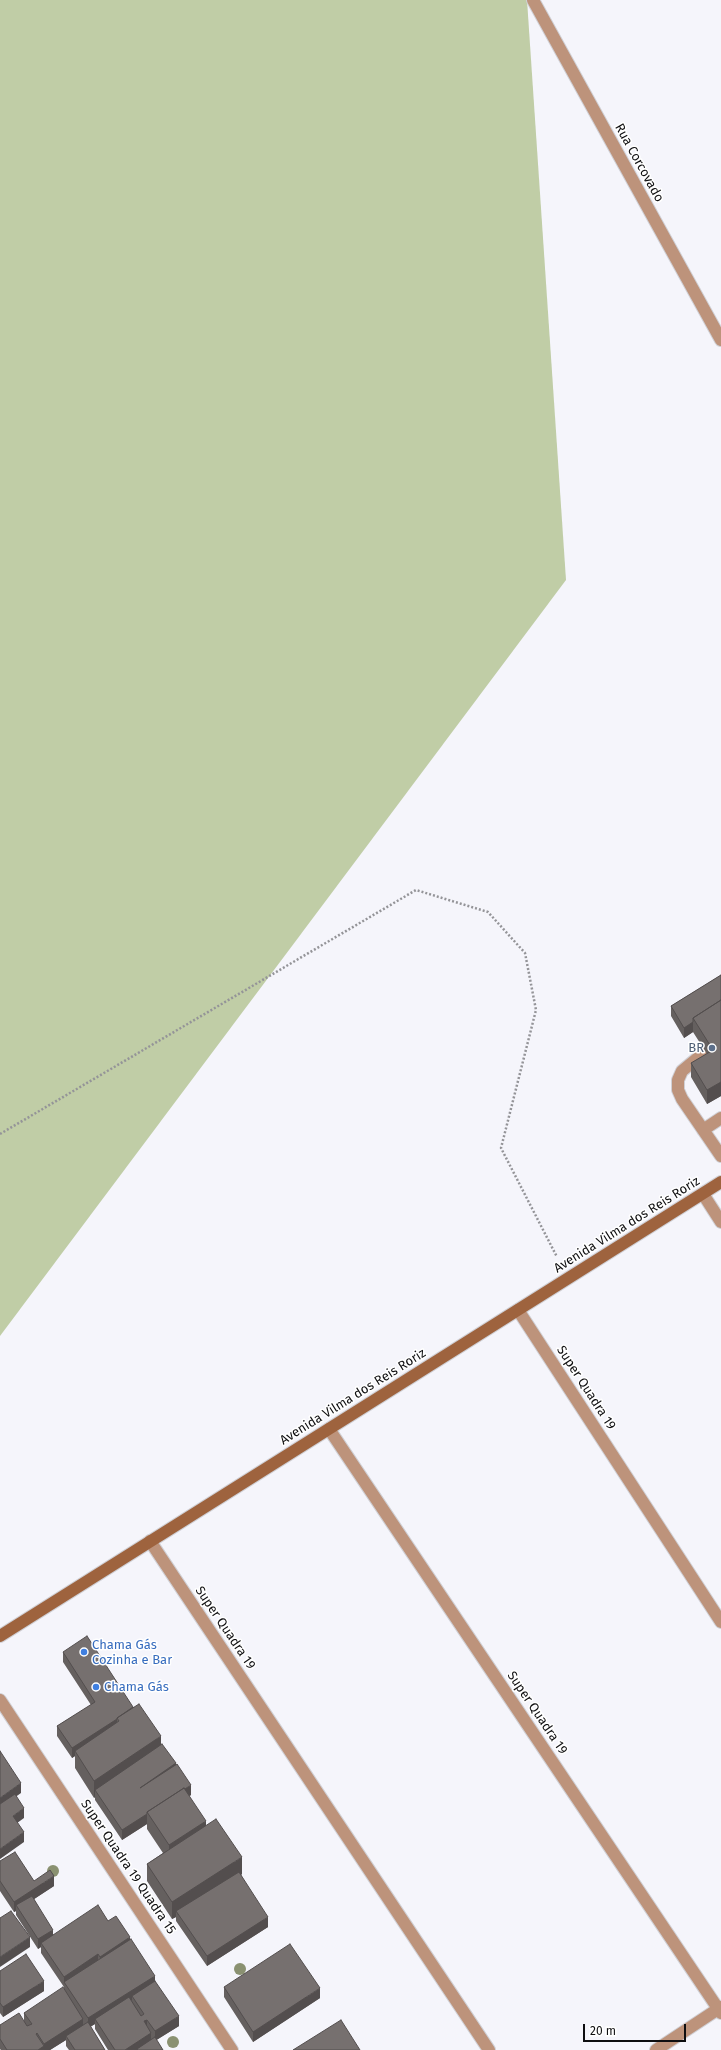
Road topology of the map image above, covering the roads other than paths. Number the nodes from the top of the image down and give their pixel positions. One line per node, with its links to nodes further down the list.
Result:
1 (533, 0): 2 (street, Rua Corcovado)
2 (721, 340)
3 (706, 1051): 5 (street)
4 (721, 1118): 5 (street)
5 (703, 1130): 6 (street)
6 (721, 1156)
7 (721, 1182): 8 (main road, Avenida Vilma dos Reis Roriz)
8 (703, 1194): 9 (street); 10 (main road, Avenida Vilma dos Reis Roriz)
9 (721, 1222)
10 (518, 1310): 11 (main road, Avenida Vilma dos Reis Roriz); 13 (street, Super Quadra 19)
11 (329, 1429): 12 (main road, Avenida Vilma dos Reis Roriz); 16 (street, Super Quadra 19)
12 (150, 1541): 14 (main road, Avenida Vilma dos Reis Roriz); 18 (street, Super Quadra 19)
13 (721, 1622)
14 (0, 1636)
15 (0, 1700): 17 (street, Super Quadra 19 Quadra 15)
16 (720, 2010): 19 (street)
17 (232, 2050)
18 (489, 2050)
19 (656, 2050)

